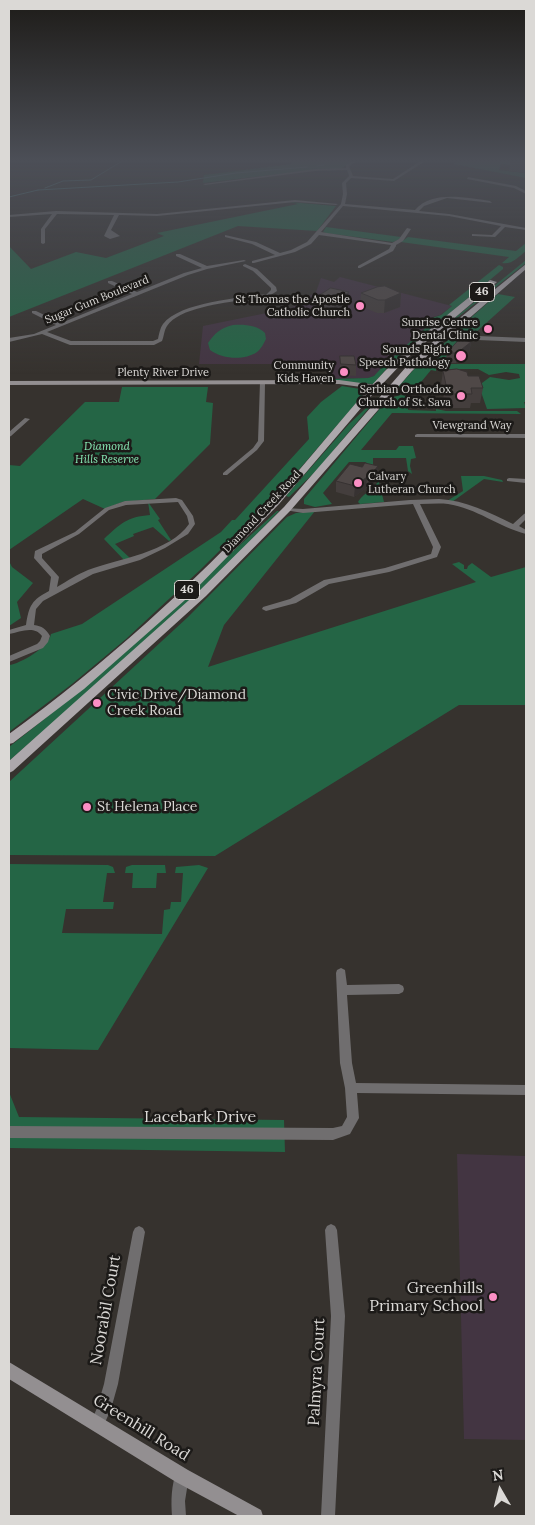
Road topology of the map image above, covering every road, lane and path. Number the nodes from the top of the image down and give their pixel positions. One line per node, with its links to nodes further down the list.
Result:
1 (43, 231): 8 (street)
2 (320, 231): 5 (street, Sugar Gum Boulevard)
3 (407, 231): 9 (street)
4 (498, 231): 6 (street)
5 (318, 234): 9 (street); 11 (street, Sugar Gum Boulevard)
6 (474, 235)
7 (226, 236): 11 (street)
8 (43, 243)
9 (393, 244): 15 (street)
10 (178, 255): 16 (street)
11 (280, 255): 13 (street, Sugar Gum Boulevard)
12 (526, 256): 22 (main road, Diamond Creek Road / 46)
13 (248, 263): 16 (street, Sugar Gum Boulevard); 17 (street); 17 (street)
14 (526, 266): 23 (main road, Diamond Creek Road / 46)
15 (360, 267)
16 (206, 268): 19 (street, Sugar Gum Boulevard)
17 (256, 270): 24 (street)
18 (110, 282): 19 (street)
19 (137, 294): 21 (street, Sugar Gum Boulevard)
20 (34, 312): 21 (street)
21 (61, 325): 24 (street, Sugar Gum Boulevard)
22 (438, 328): 23 (main road); 29 (main road, Diamond Creek Road / 46)
23 (449, 331): 26 (street); 30 (main road, Diamond Creek Road / 46)
24 (42, 332): 25 (street, Sugar Gum Boulevard)
25 (9, 340)
26 (526, 340)
27 (9, 383): 28 (street, Plenty River Drive)
28 (262, 383): 29 (street, Plenty River Drive); 35 (street)
29 (374, 389): 30 (street, Plenty River Drive); 38 (main road, Diamond Creek Road / 46)
30 (389, 392): 40 (main road, Diamond Creek Road / 46)
31 (27, 419): 33 (street)
32 (416, 434): 34 (street, Viewgrand Way)
33 (9, 435)
34 (526, 436)
35 (226, 474)
36 (509, 480): 37 (street)
37 (525, 482)
38 (276, 502): 40 (main road); 49 (main road, Diamond Creek Road / 46)
39 (416, 503): 40 (street); 42 (street); 45 (street)
40 (289, 506): 50 (main road, Diamond Creek Road / 46)
41 (526, 515): 42 (street)
42 (514, 527): 43 (street)
43 (526, 532)
44 (53, 592): 44 (street); 46 (street)
45 (265, 608)
46 (30, 627): 47 (street); 48 (street)
47 (9, 632)
48 (10, 657)
49 (9, 740)
50 (9, 768)
51 (341, 973): 53 (street, Lacebark Drive)
52 (399, 989): 53 (street)
53 (342, 990): 54 (street, Lacebark Drive)
54 (351, 1088): 55 (street); 56 (street, Lacebark Drive)
55 (526, 1090)
56 (9, 1132)
57 (331, 1230): 64 (street, Palmyra Court)
58 (139, 1232): 60 (street, Noorabil Court)
59 (9, 1370): 60 (street, Greenhill Road)
60 (98, 1422): 61 (street, Greenhill Road)
61 (182, 1476): 62 (street); 63 (street, Greenhill Road)
62 (178, 1516)
63 (255, 1516)
64 (328, 1516)

